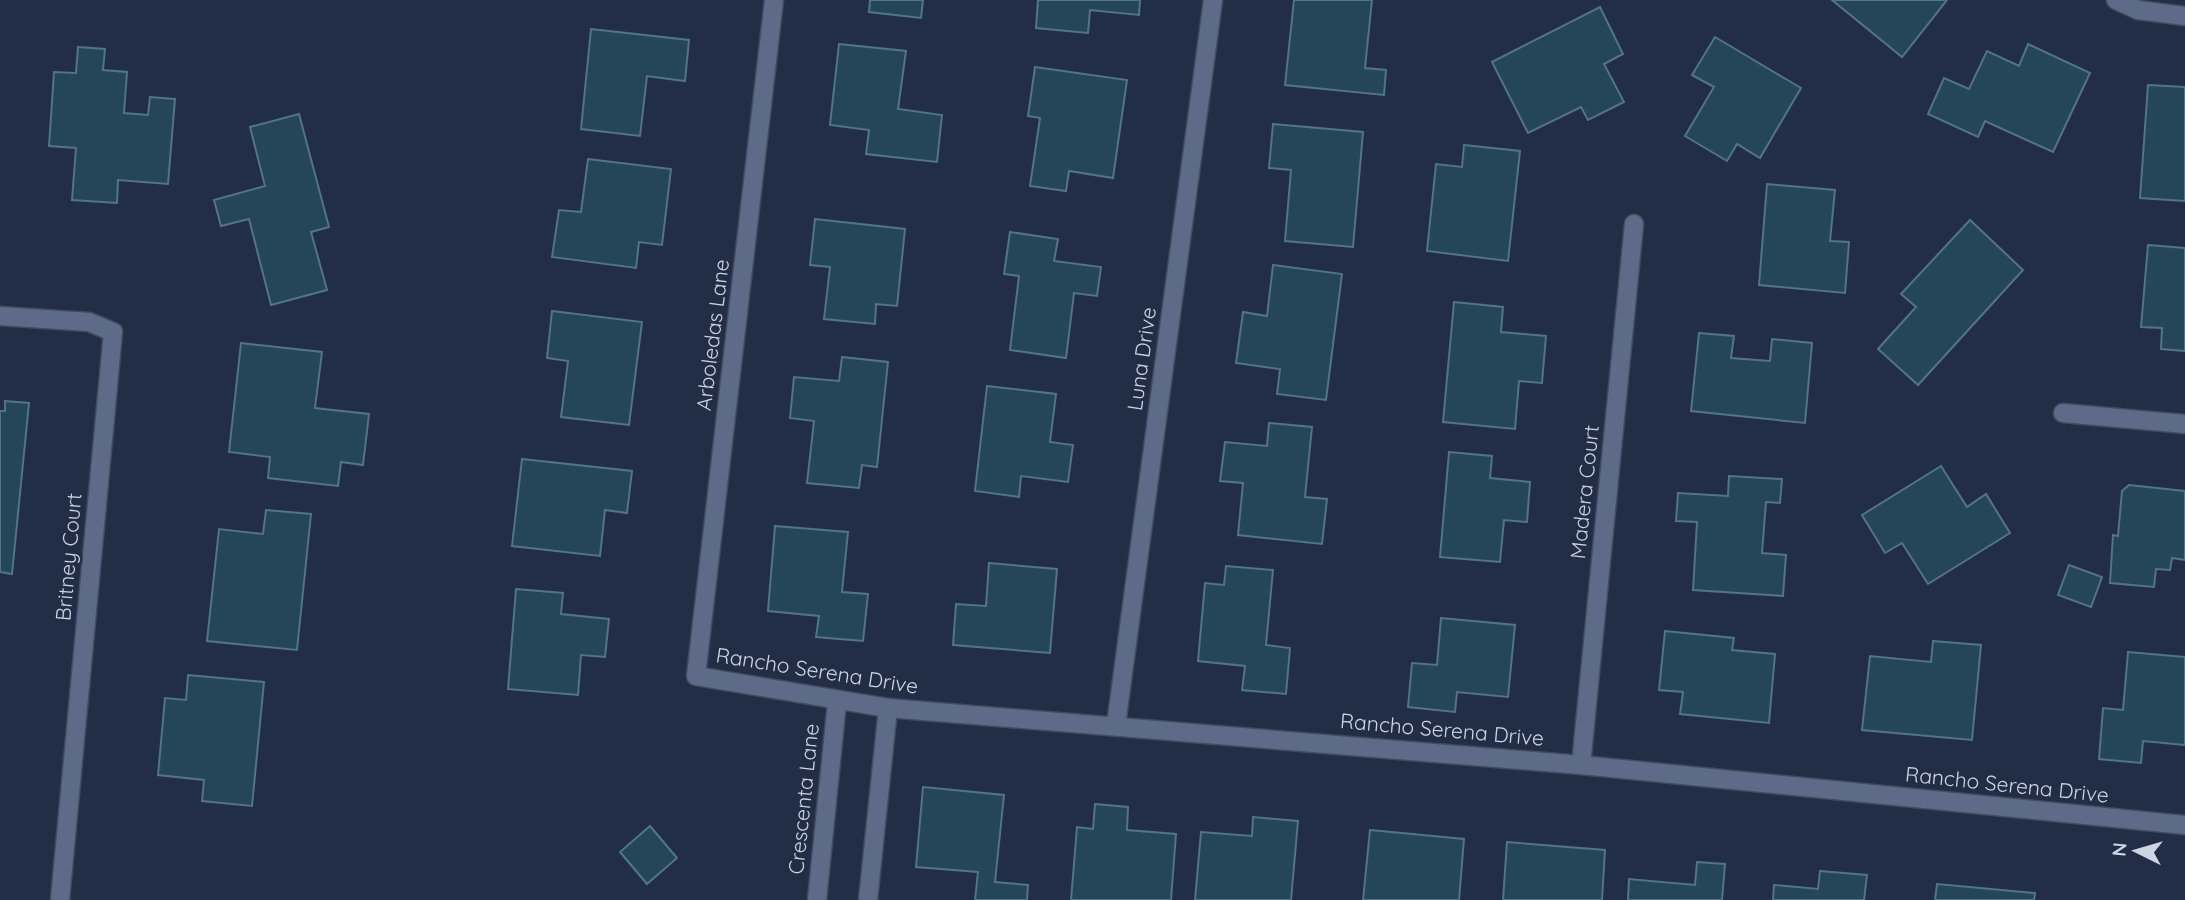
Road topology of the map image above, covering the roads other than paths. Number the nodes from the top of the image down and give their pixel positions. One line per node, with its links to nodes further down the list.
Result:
1 (774, 0): 9 (street, Arboledas Lane)
2 (1213, 0): 12 (street, Luna Drive)
3 (2116, 0): 4 (street)
4 (2185, 16)
5 (1634, 224): 13 (street, Madera Court)
6 (0, 316): 15 (street, Britney Court)
7 (2063, 413): 8 (street)
8 (2185, 424)
9 (696, 676): 10 (street, Rancho Serena Drive)
10 (837, 702): 11 (street, Rancho Serena Drive); 16 (street, Crescenta Lane)
11 (888, 708): 12 (street, Rancho Serena Drive); 17 (street)
12 (1116, 725): 13 (street, Rancho Serena Drive)
13 (1581, 765): 14 (street, Rancho Serena Drive)
14 (2185, 825)
15 (60, 900)
16 (817, 900)
17 (868, 900)

